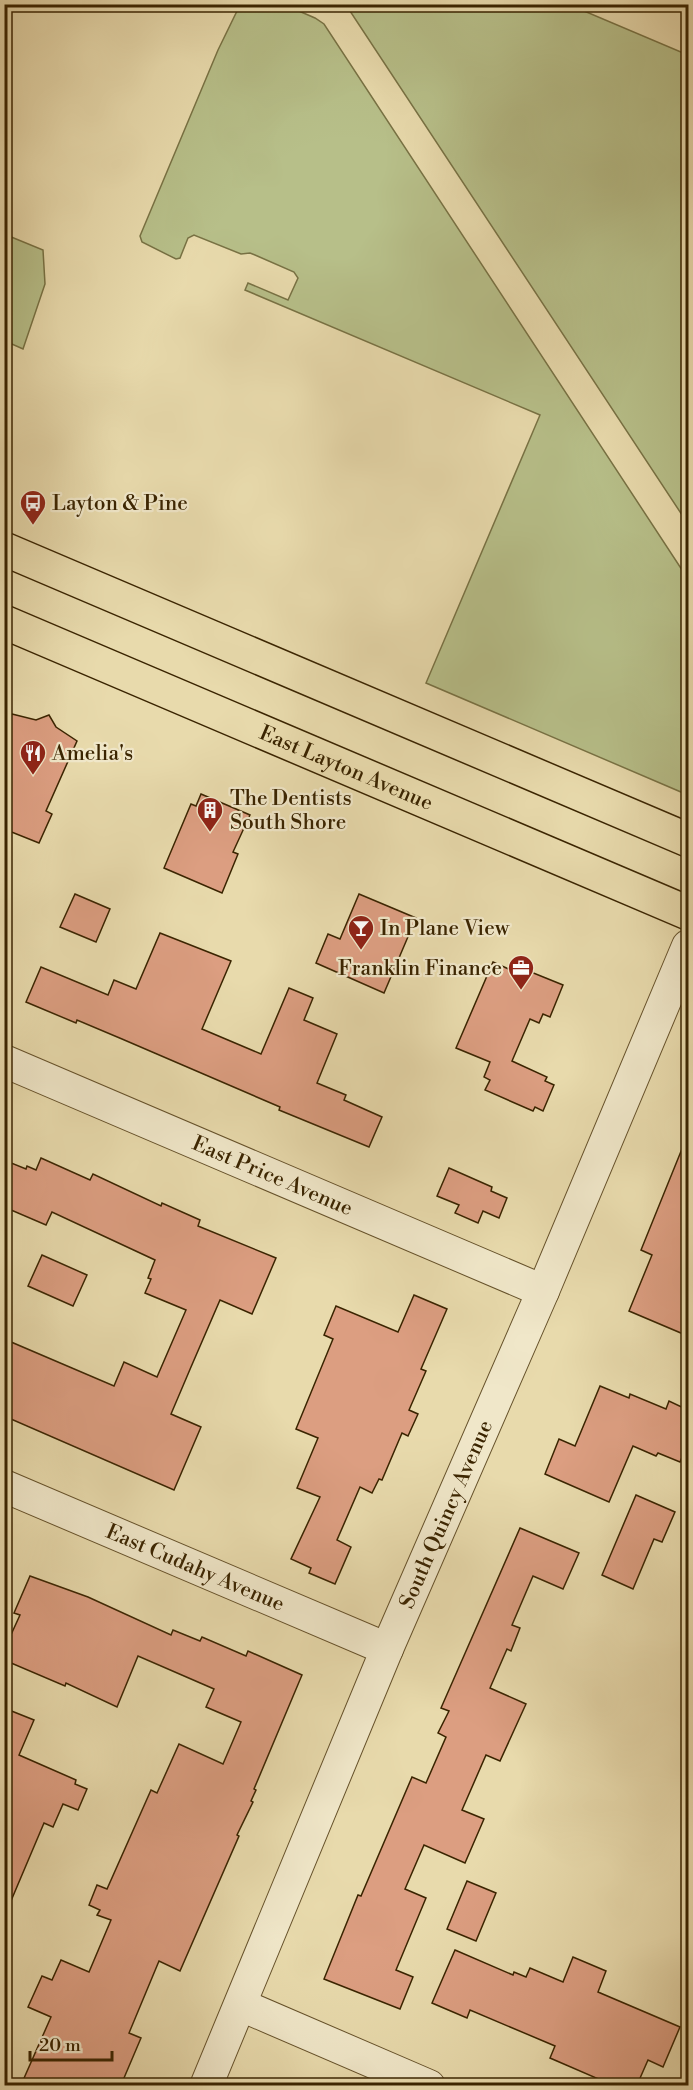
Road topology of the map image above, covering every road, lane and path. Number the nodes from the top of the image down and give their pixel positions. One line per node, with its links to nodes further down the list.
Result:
1 (4, 549): 3 (main road)
2 (4, 622): 4 (main road, East Layton Avenue)
3 (688, 840)
4 (688, 913)
5 (688, 946): 7 (street, South Quincy Avenue)
6 (4, 1061): 7 (street, East Price Avenue)
7 (543, 1291): 9 (street, South Quincy Avenue)
8 (5, 1487): 9 (street, East Cudahy Avenue)
9 (387, 1649): 10 (street, South Quincy Avenue)
10 (241, 2005): 11 (street, South Quincy Avenue); 12 (street)
11 (206, 2085)
12 (429, 2085)

